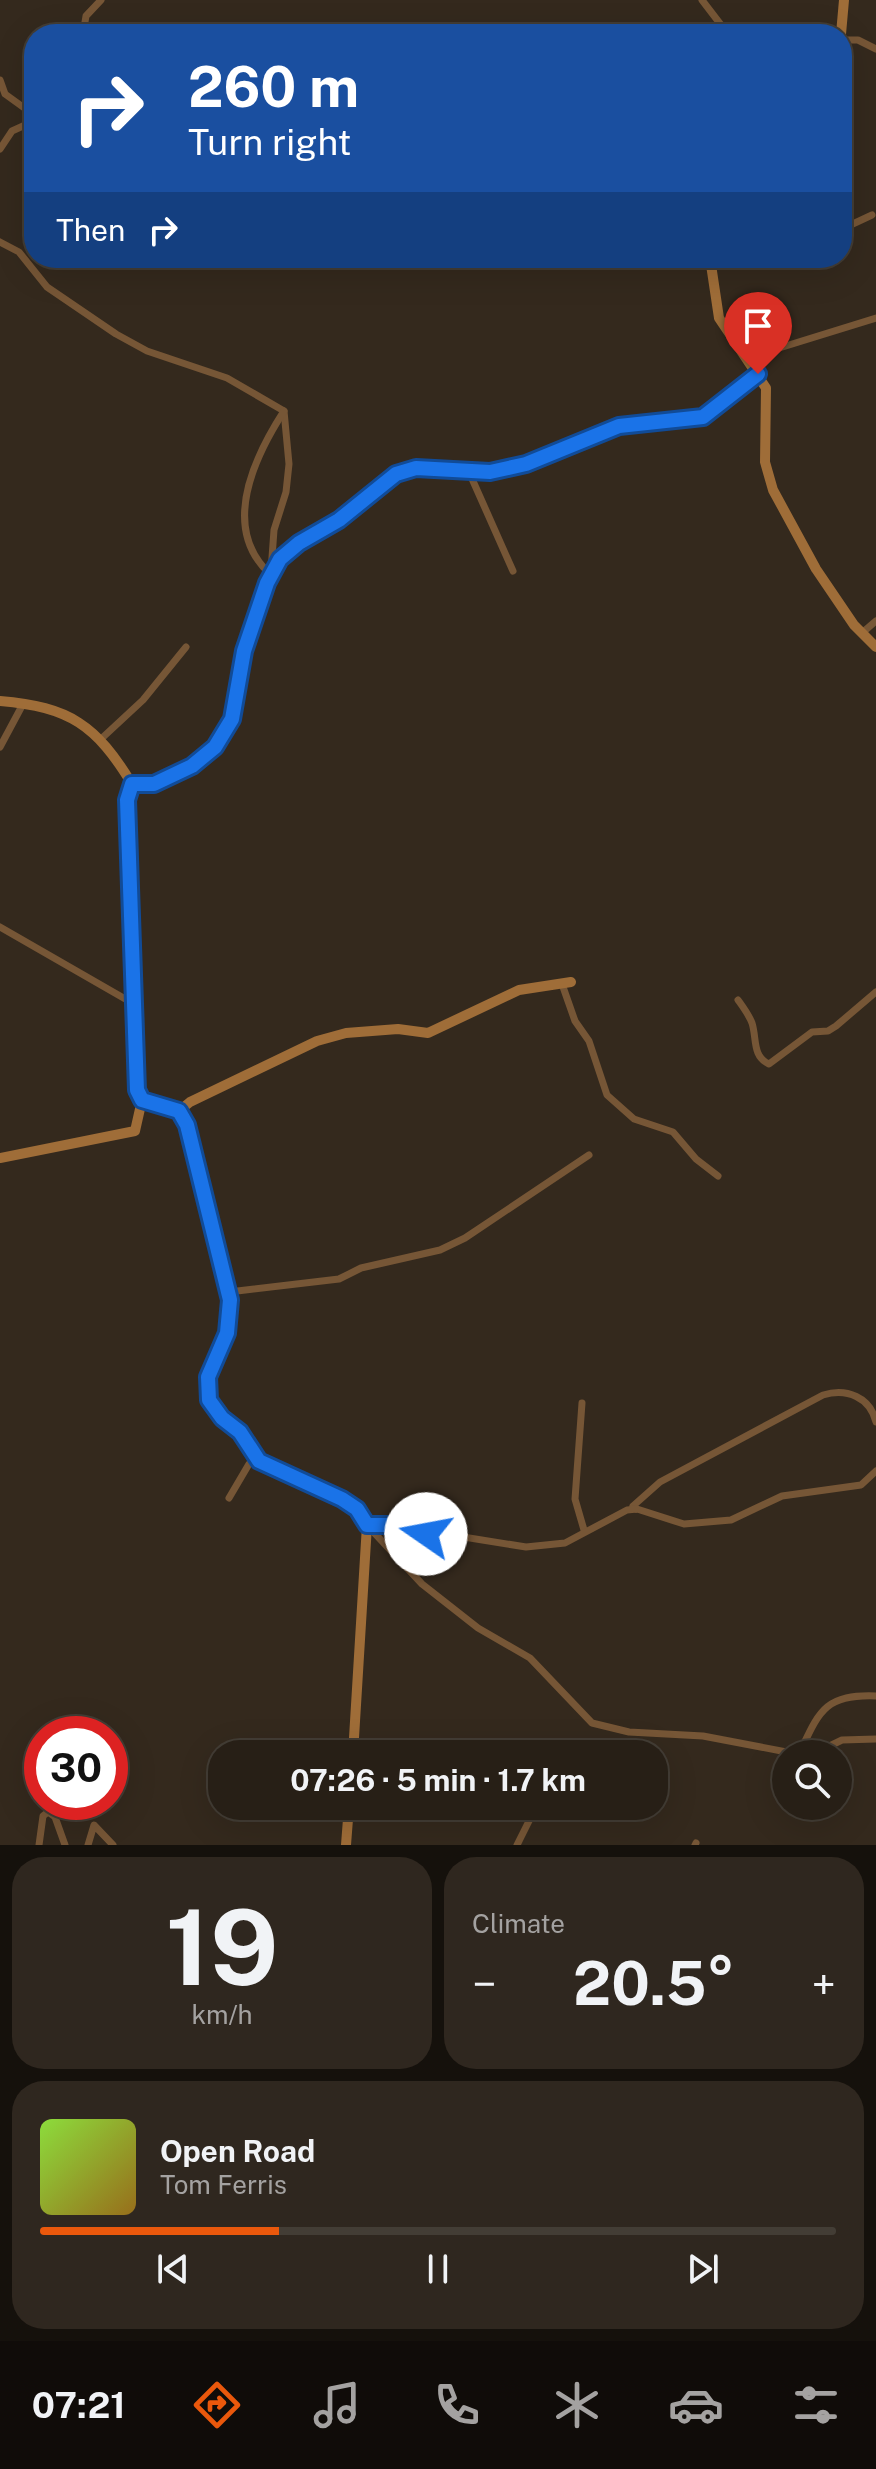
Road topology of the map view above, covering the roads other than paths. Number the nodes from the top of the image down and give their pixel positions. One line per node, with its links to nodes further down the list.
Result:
1 (101, 0): 4 (street)
2 (702, 0): 5 (street)
3 (844, 0): 6 (street)
4 (85, 24)
5 (720, 24)
6 (842, 24)
7 (852, 40): 8 (street)
8 (876, 49)
9 (0, 80): 10 (street)
10 (24, 110)
11 (24, 124): 12 (street)
12 (0, 149)
13 (872, 215): 14 (street)
14 (852, 224)
15 (0, 242): 16 (street)
16 (24, 258)
17 (32, 268): 21 (street)
18 (711, 268): 20 (street)
19 (876, 318): 20 (street)
20 (755, 371): 22 (street); 26 (street)
21 (284, 411): 24 (street); 24 (street)
22 (469, 472): 23 (street); 24 (street)
23 (513, 571)
24 (271, 575): 33 (street)
25 (876, 621): 26 (street)
26 (862, 633): 28 (street)
27 (186, 647): 31 (street)
28 (876, 647)
29 (0, 701): 30 (street)
30 (23, 704): 31 (street); 32 (street)
31 (101, 739): 33 (street)
32 (0, 747)
33 (132, 784): 38 (street)
34 (0, 927): 38 (street)
35 (567, 983): 40 (street); 43 (street)
36 (876, 992): 37 (street)
37 (738, 1000)
38 (134, 1004): 39 (street)
39 (142, 1100): 40 (street); 42 (street)
40 (179, 1111): 44 (street)
41 (589, 1155): 44 (street)
42 (0, 1158)
43 (718, 1176)
44 (229, 1292): 47 (street)
45 (582, 1403): 52 (street)
46 (876, 1422): 50 (street)
47 (259, 1461): 49 (street); 51 (street)
48 (876, 1471): 50 (street)
49 (229, 1498)
50 (637, 1509): 52 (street)
51 (367, 1525): 52 (street); 55 (street); 58 (street)
52 (584, 1530)
53 (876, 1696): 56 (street)
54 (876, 1739): 57 (street)
55 (354, 1740)
56 (806, 1740)
57 (842, 1740)
58 (772, 1749)
59 (348, 1820): 65 (street)
60 (530, 1820): 66 (street)
61 (39, 1845): 62 (street)
62 (65, 1845)
63 (88, 1845): 64 (street)
64 (113, 1845)
65 (346, 1845)
66 (517, 1845)

